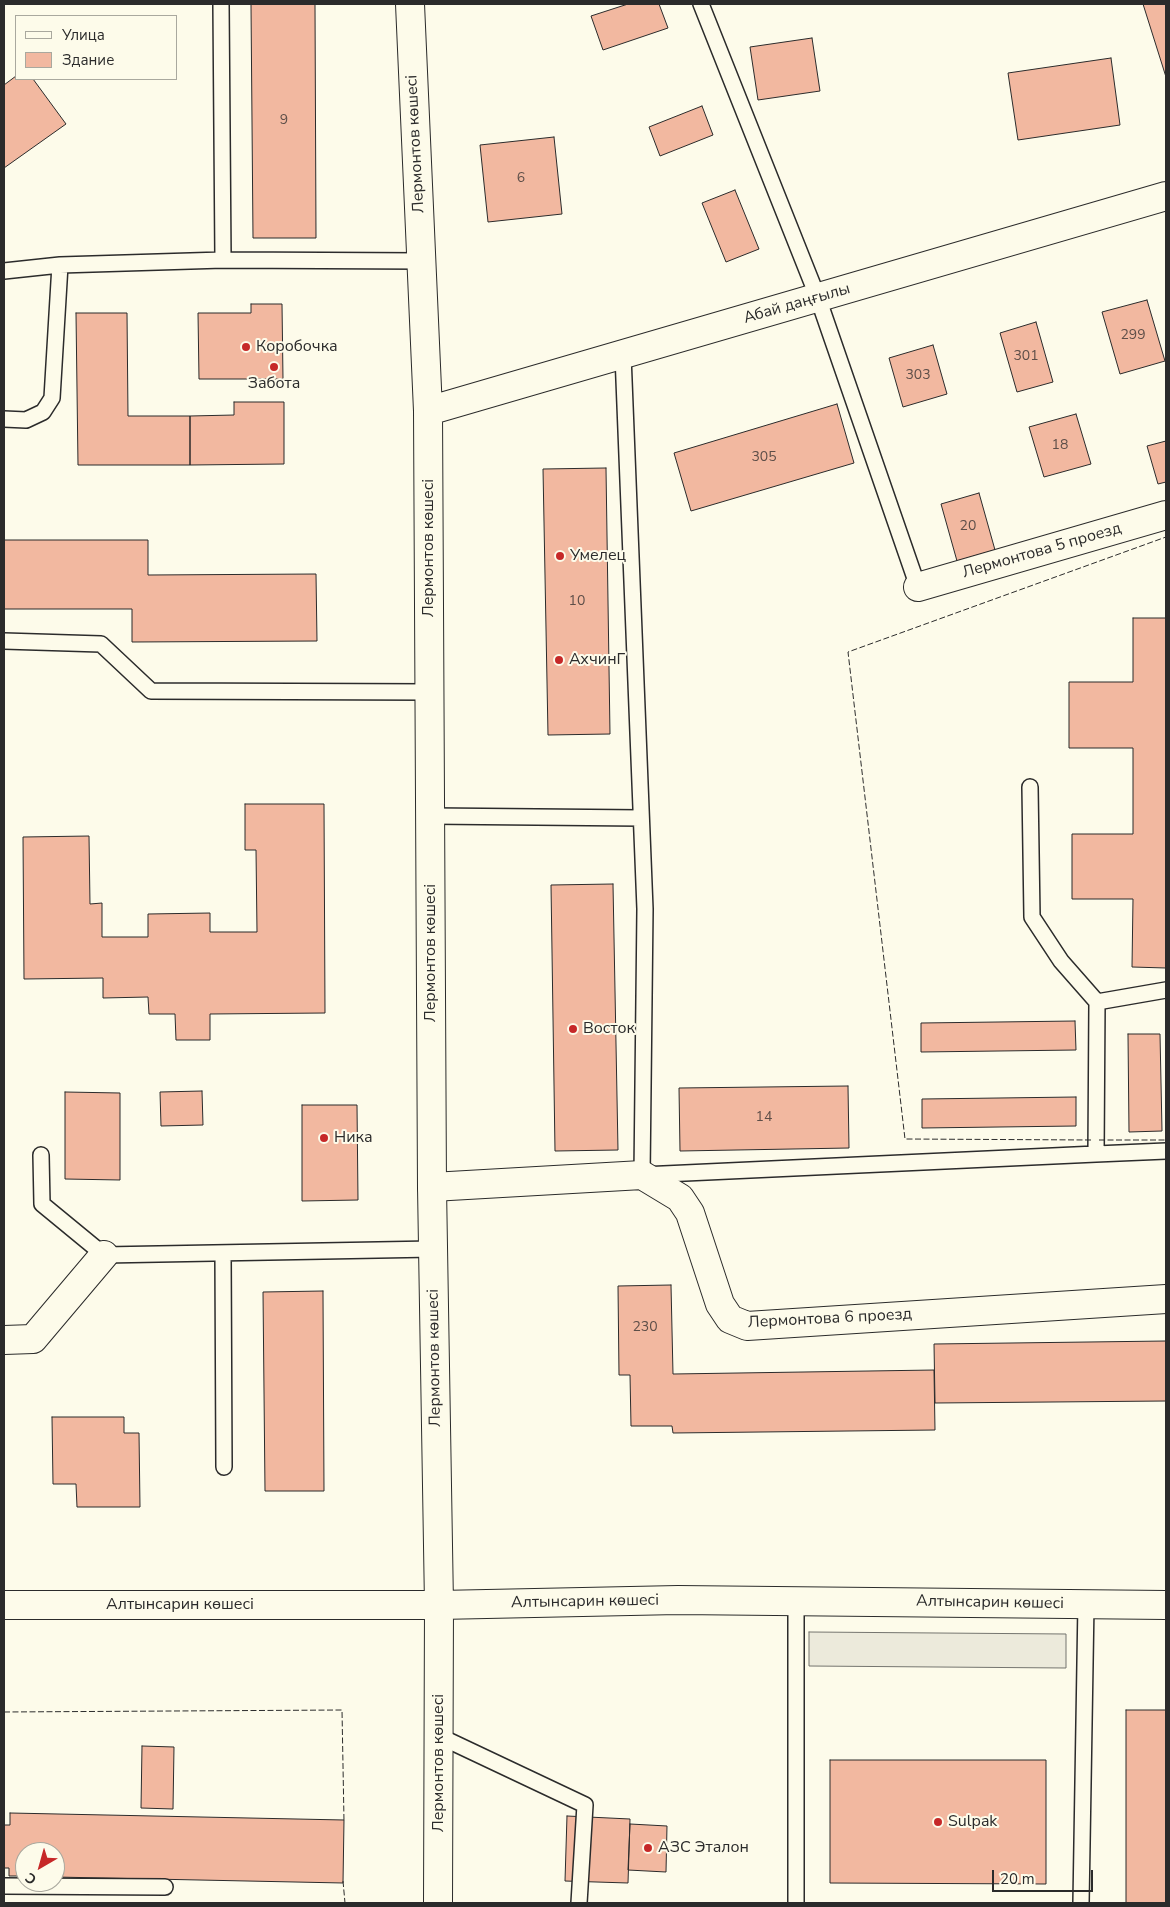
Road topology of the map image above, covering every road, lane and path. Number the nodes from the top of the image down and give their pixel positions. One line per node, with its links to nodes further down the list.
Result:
1 (221, 4): 5 (lane)
2 (410, 4): 6 (street, Лермонтов көшесі)
3 (701, 4): 9 (lane)
4 (1166, 196): 9 (street, Абай даңғылы)
5 (223, 260): 6 (lane); 7 (lane)
6 (422, 261): 11 (street, Лермонтов көшесі)
7 (60, 266): 8 (lane); 12 (lane)
8 (4, 271)
9 (818, 298): 10 (street, Абай даңғылы); 14 (lane)
10 (623, 355): 11 (street, Абай даңғылы); 19 (lane)
11 (428, 411): 16 (street, Лермонтов көшесі)
12 (4, 419)
13 (1166, 514): 14 (street, Лермонтова 5 проезд)
14 (918, 587)
15 (4, 641): 16 (lane)
16 (430, 692): 18 (street, Лермонтов көшесі)
17 (1030, 787): 21 (lane)
18 (431, 816): 19 (lane); 26 (street, Лермонтов көшесі)
19 (641, 818): 25 (lane)
20 (1166, 990): 21 (lane)
21 (1097, 1002): 23 (lane)
22 (1166, 1152): 23 (lane)
23 (1096, 1154): 25 (lane)
24 (41, 1155): 29 (lane)
25 (642, 1175): 26 (street); 30 (street, Лермонтова 6 проезд)
26 (432, 1187): 27 (street, Лермонтов көшесі)
27 (433, 1249): 28 (lane); 37 (street, Лермонтов көшесі)
28 (223, 1253): 29 (lane); 32 (lane)
29 (104, 1255): 31 (street)
30 (1166, 1299)
31 (4, 1340)
32 (224, 1467)
33 (796, 1601): 34 (street, Алтынсарин көшесі); 37 (street, Алтынсарин көшесі); 43 (lane)
34 (1086, 1603): 35 (street, Алтынсарин көшесі); 44 (lane)
35 (1166, 1604)
36 (4, 1605): 37 (street, Алтынсарин көшесі)
37 (439, 1605): 38 (street, Лермонтов көшесі)
38 (439, 1736): 41 (street, Лермонтов көшесі); 42 (lane)
39 (4, 1886): 40 (lane)
40 (165, 1887)
41 (438, 1903)
42 (579, 1903)
43 (796, 1903)
44 (1081, 1903)

